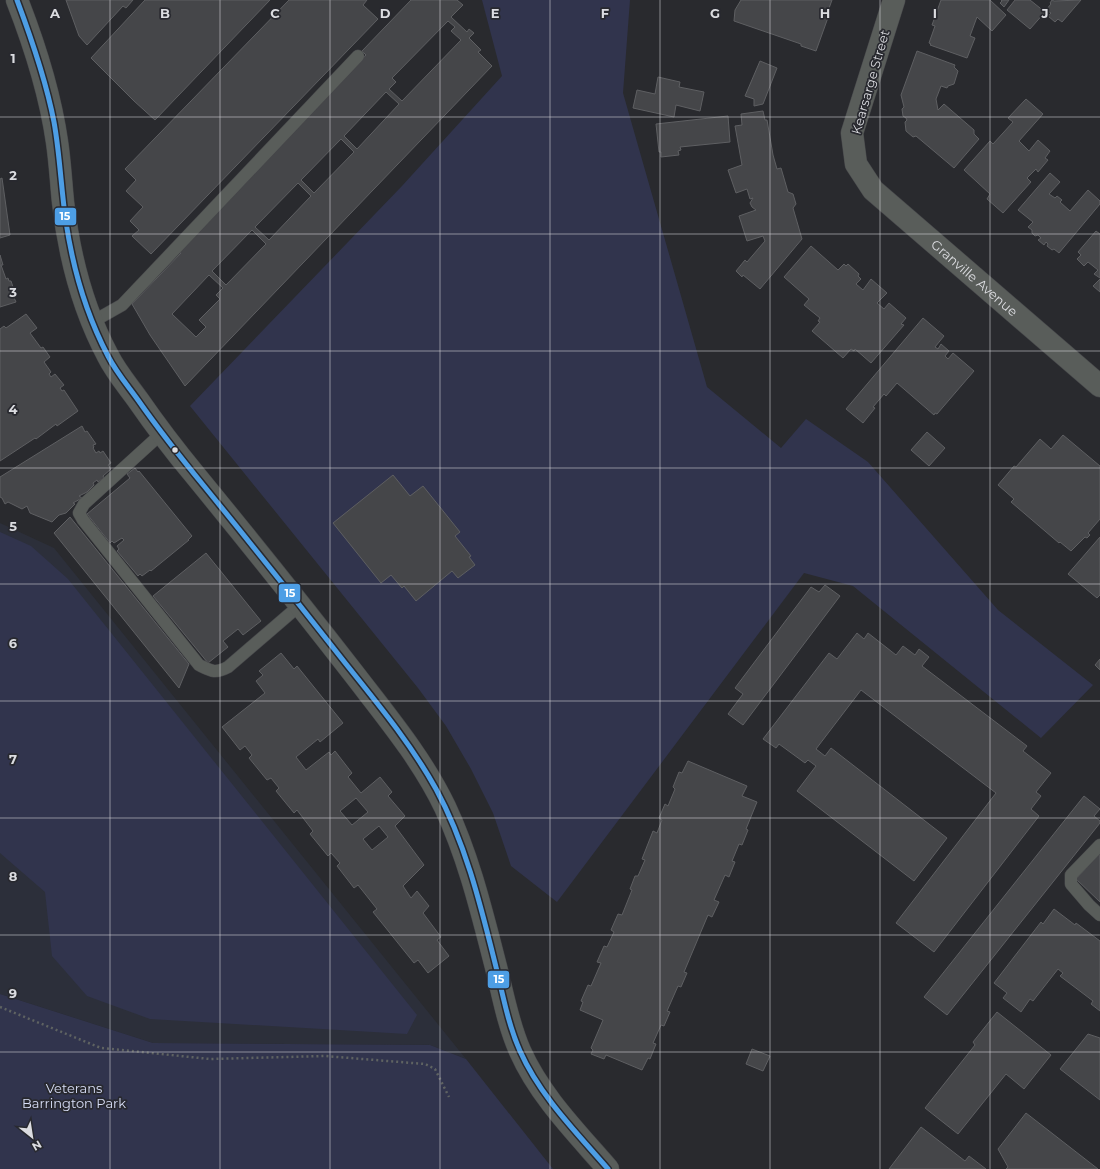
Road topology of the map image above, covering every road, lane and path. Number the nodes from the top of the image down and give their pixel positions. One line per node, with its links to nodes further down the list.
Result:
1 (17, 0): 5 (street)
2 (894, 0): 4 (street, Kearsarge Street)
3 (358, 56): 5 (lane)
4 (856, 164): 6 (street, Granville Avenue)
5 (92, 322): 7 (street)
6 (1100, 386)
7 (162, 433): 8 (street); 8 (lane)
8 (300, 605): 13 (street)
9 (1100, 845): 10 (lane)
10 (1100, 915)
11 (0, 1007): 12 (path)
12 (449, 1097)
13 (608, 1169)

